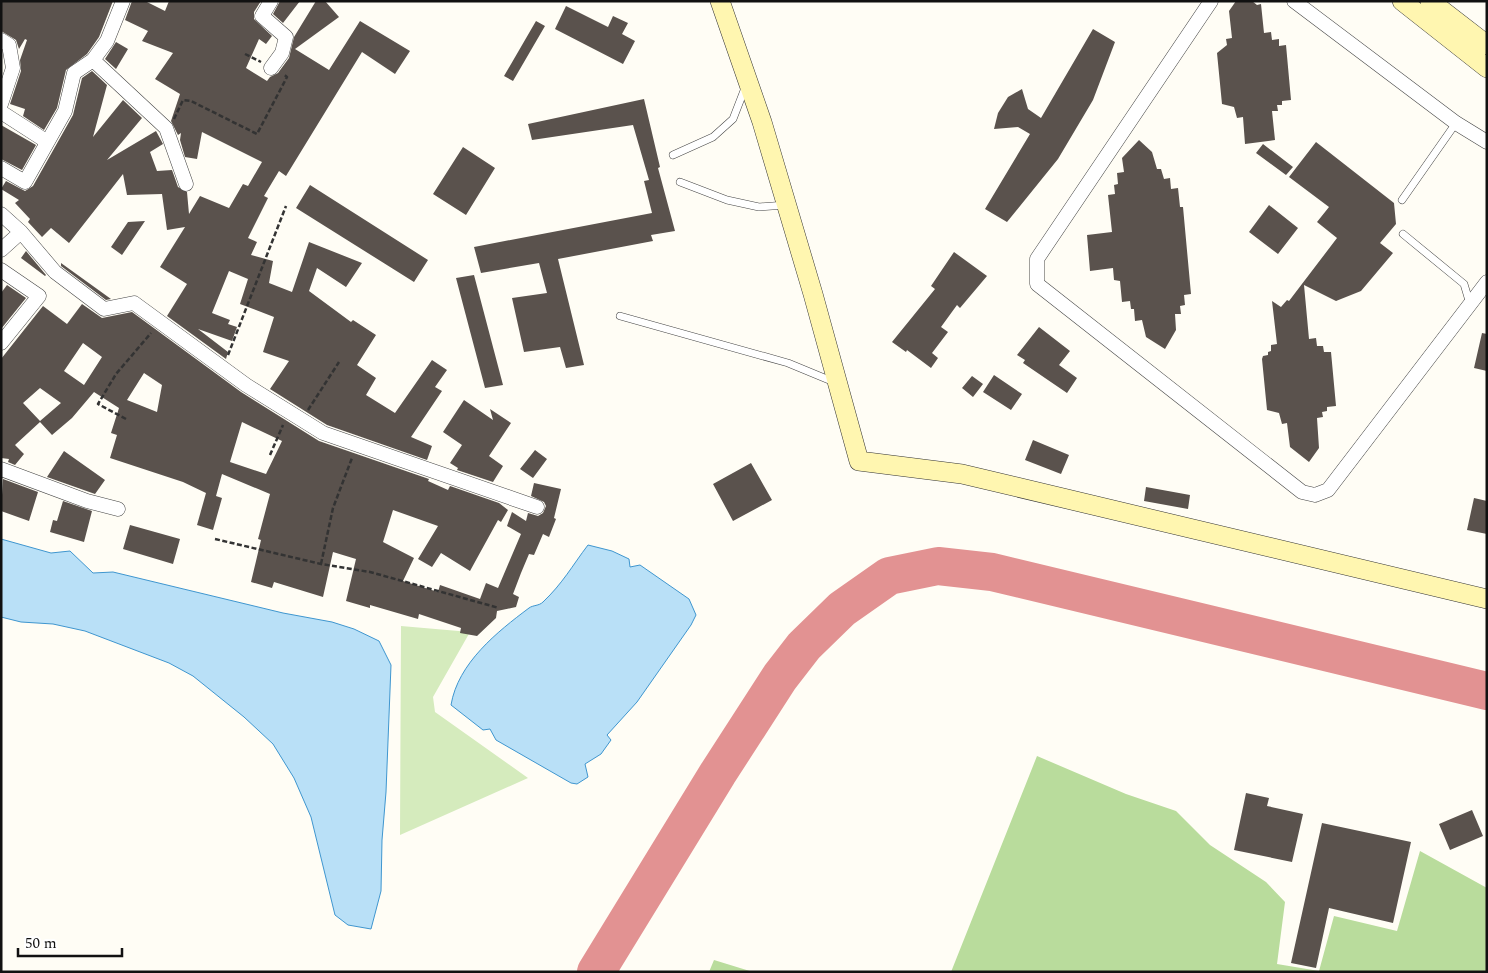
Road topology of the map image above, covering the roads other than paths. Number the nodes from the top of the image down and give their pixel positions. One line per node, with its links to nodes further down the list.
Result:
1 (123, 1): 10 (street)
2 (271, 1): 11 (street)
3 (720, 1): 13 (street)
4 (1211, 1): 31 (street)
5 (1294, 1): 16 (street)
6 (1402, 1): 12 (street)
7 (1430, 1): 9 (street)
8 (1, 40): 14 (street)
9 (1487, 45)
10 (93, 60): 17 (street); 22 (street)
11 (271, 68)
12 (1487, 68)
13 (748, 81): 19 (lane); 24 (street)
14 (1, 104)
15 (1, 112): 17 (street)
16 (1456, 123): 18 (street); 23 (lane)
17 (46, 141): 20 (street)
18 (1487, 142)
19 (673, 155)
20 (1, 168)
21 (680, 182): 24 (lane)
22 (186, 184)
23 (1402, 200)
24 (786, 205): 34 (street)
25 (1, 214): 26 (street)
26 (21, 232): 28 (street); 36 (street)
27 (1403, 234): 31 (lane)
28 (1, 250)
29 (1, 270): 33 (street)
30 (1487, 282): 31 (street)
31 (1470, 305)
32 (620, 316): 34 (lane)
33 (1, 343)
34 (837, 383): 38 (street)
35 (1, 469): 37 (street)
36 (537, 507)
37 (118, 509)
38 (1487, 599)

